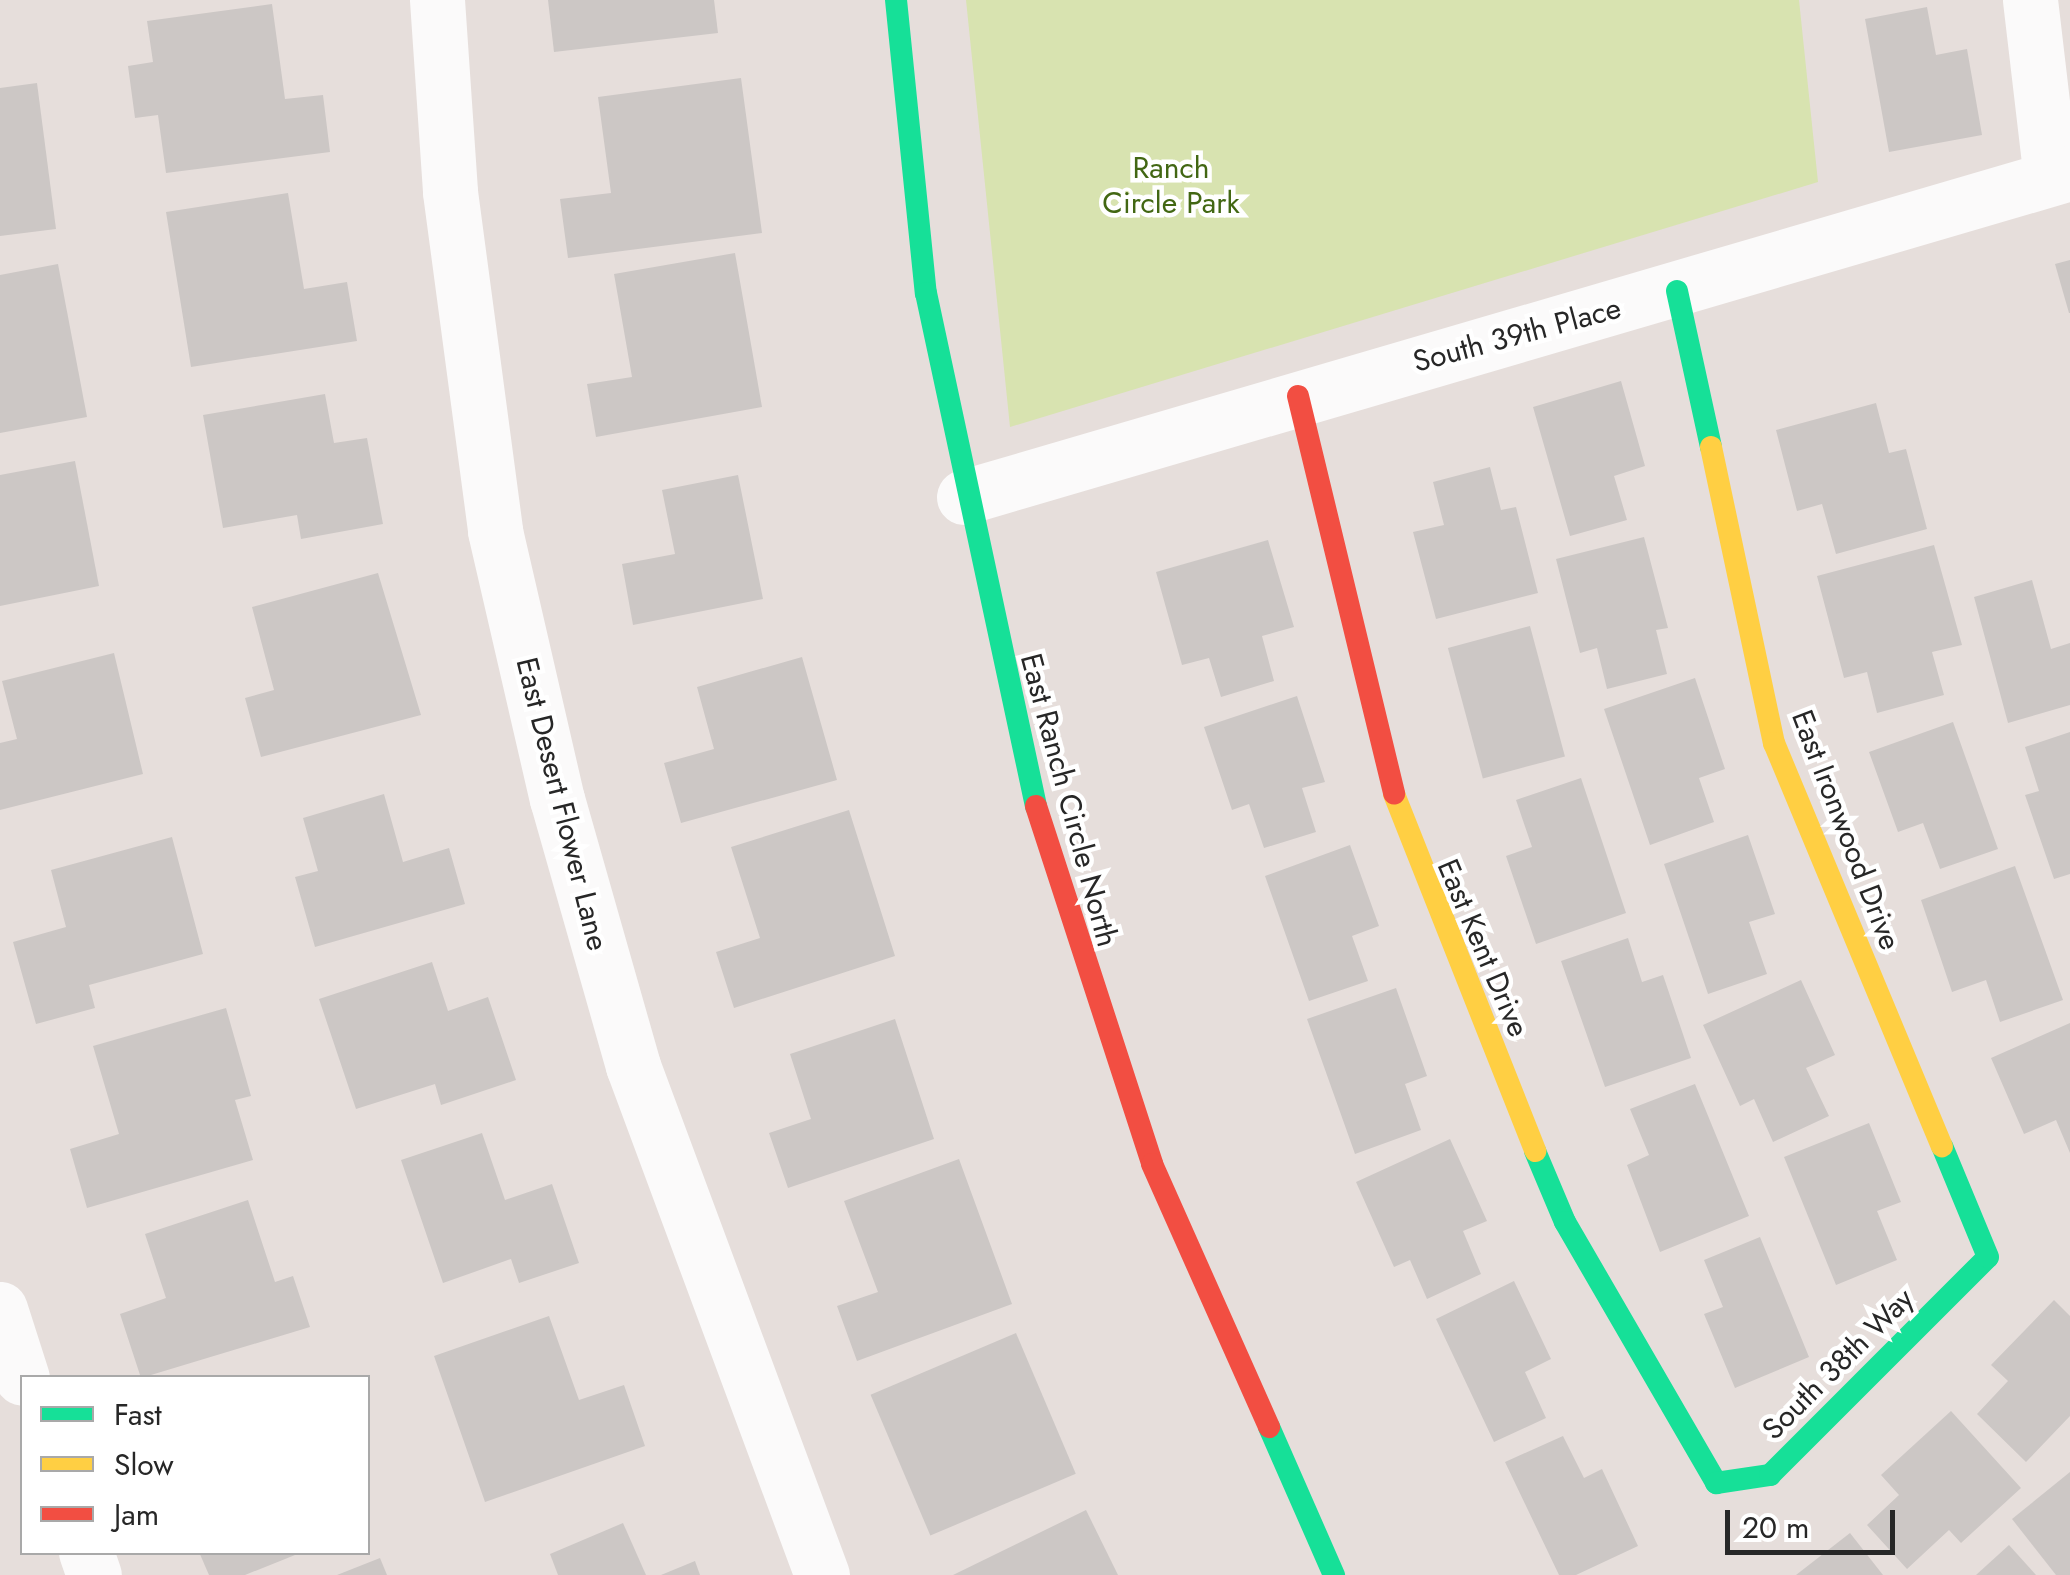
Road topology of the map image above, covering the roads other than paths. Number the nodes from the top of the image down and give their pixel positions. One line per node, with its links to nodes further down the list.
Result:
1 (437, 0): 12 (street, East Desert Flower Lane)
2 (896, 0): 7 (street, East Ranch Circle North)
3 (2030, 0): 4 (street)
4 (2060, 176): 5 (street, South 39th Place)
5 (1677, 291): 6 (street, South 39th Place); 8 (street, East Ironwood Drive)
6 (1298, 396): 7 (street, South 39th Place); 11 (street, East Kent Drive)
7 (964, 497): 13 (street, East Ranch Circle North)
8 (1988, 1256): 11 (street, South 38th Way)
9 (0, 1309): 10 (street)
10 (21, 1375)
11 (1716, 1483)
12 (822, 1575)
13 (1334, 1575)

